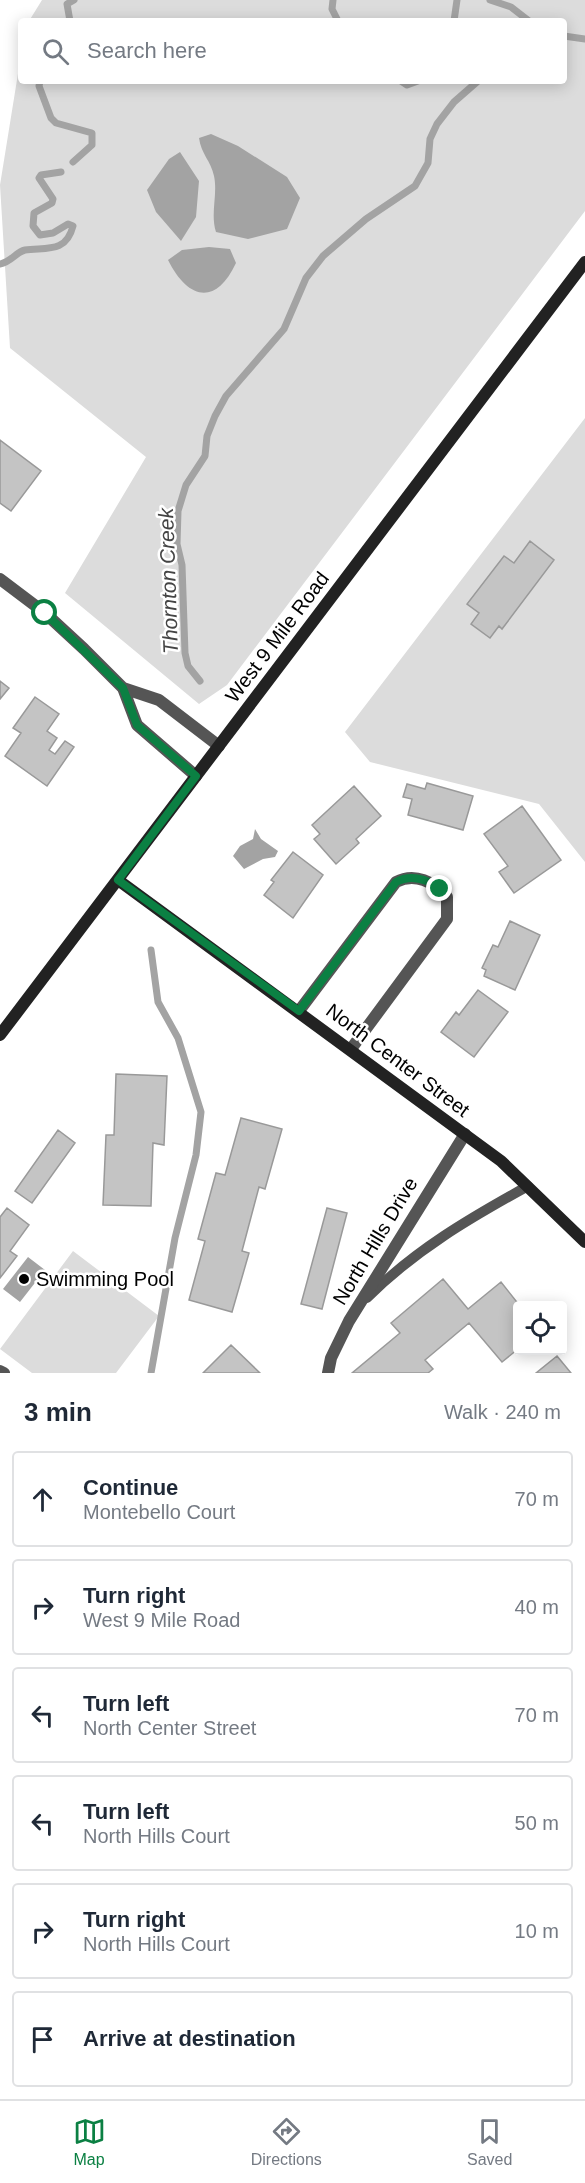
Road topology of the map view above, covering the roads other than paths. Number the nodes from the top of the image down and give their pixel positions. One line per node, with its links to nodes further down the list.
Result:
1 (585, 262): 4 (street, West 9 Mile Road)
2 (0, 579): 3 (street)
3 (123, 688): 4 (street); 5 (street)
4 (219, 746): 5 (street, West 9 Mile Road)
5 (196, 776): 6 (street, West 9 Mile Road)
6 (118, 880): 7 (street, North Center Street); 8 (street, West 9 Mile Road)
7 (299, 1011): 9 (street, North Center Street); 9 (street)
8 (0, 1035)
9 (351, 1049): 10 (street, North Center Street)
10 (465, 1134): 11 (street, North Center Street); 13 (street, North Hills Drive)
11 (528, 1185): 12 (street, North Center Street); 13 (lane)
12 (585, 1242)
13 (358, 1306): 14 (street, North Hills Drive)
14 (328, 1373)

